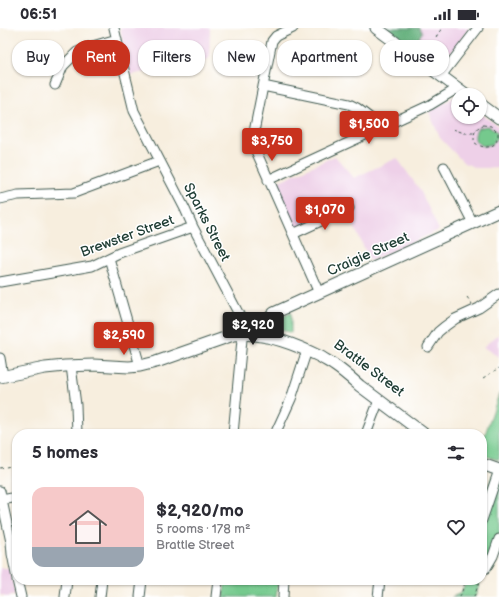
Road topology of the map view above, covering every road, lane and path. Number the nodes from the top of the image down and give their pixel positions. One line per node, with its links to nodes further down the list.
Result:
1 (114, 28): 7 (street, Sparks Street)
2 (293, 28): 12 (street)
3 (376, 28): 8 (main road)
4 (442, 28): 6 (path)
5 (478, 28): 9 (street)
6 (436, 37)
7 (117, 39): 11 (street); 20 (street, Sparks Street)
8 (392, 40)
9 (449, 66)
10 (441, 76): 13 (main road)
11 (55, 85)
12 (263, 86): 17 (street); 22 (street)
13 (458, 88)
14 (451, 92): 17 (street)
15 (487, 109): 16 (main road)
16 (499, 118)
17 (382, 127): 22 (street)
18 (453, 129): 19 (path)
19 (474, 133): 19 (path)
20 (159, 161): 23 (street); 27 (street, Sparks Street)
21 (444, 167): 26 (street)
22 (268, 180): 28 (street)
23 (0, 199)
24 (349, 208): 28 (street)
25 (496, 215): 26 (main road, Craigie Street)
26 (473, 223): 31 (main road, Craigie Street)
27 (193, 227): 29 (street, Brewster Street); 33 (street, Sparks Street)
28 (293, 234): 31 (street)
29 (109, 258): 30 (street, Brewster Street); 39 (street)
30 (0, 282)
31 (319, 293): 34 (main road, Craigie Street)
32 (499, 294): 35 (street)
33 (243, 334): 34 (main road, Brattle Street); 39 (main road, Brattle Street); 45 (street, Sparks Street)
34 (266, 337): 36 (main road, Brattle Street)
35 (428, 347)
36 (307, 350): 43 (main road, Brattle Street); 46 (street)
37 (0, 358): 41 (street)
38 (71, 366): 39 (main road, Brattle Street); 41 (main road, Brattle Street); 44 (street)
39 (140, 366)
40 (499, 368): 42 (path)
41 (2, 376)
42 (483, 378)
43 (379, 400): 47 (street); 48 (main road, Brattle Street)
44 (78, 429)
45 (234, 429)
46 (277, 429)
47 (368, 429)
48 (417, 429)
49 (12, 466): 51 (path)
50 (487, 466): 52 (main road)
51 (0, 468)
52 (499, 470): 55 (street)
53 (1, 496): 54 (street); 57 (street)
54 (12, 497)
55 (487, 505)
56 (499, 539): 58 (street)
57 (12, 554)
58 (487, 566)
59 (18, 585): 68 (street)
60 (66, 585): 69 (street)
61 (101, 585): 70 (street)
62 (141, 585): 71 (street)
63 (217, 585): 72 (street)
64 (284, 585): 73 (street)
65 (379, 585): 74 (street)
66 (464, 585): 75 (path)
67 (478, 585): 76 (path)
68 (21, 597)
69 (65, 597)
70 (100, 597)
71 (140, 597)
72 (216, 597)
73 (283, 597)
74 (378, 597)
75 (460, 597)
76 (474, 597)

